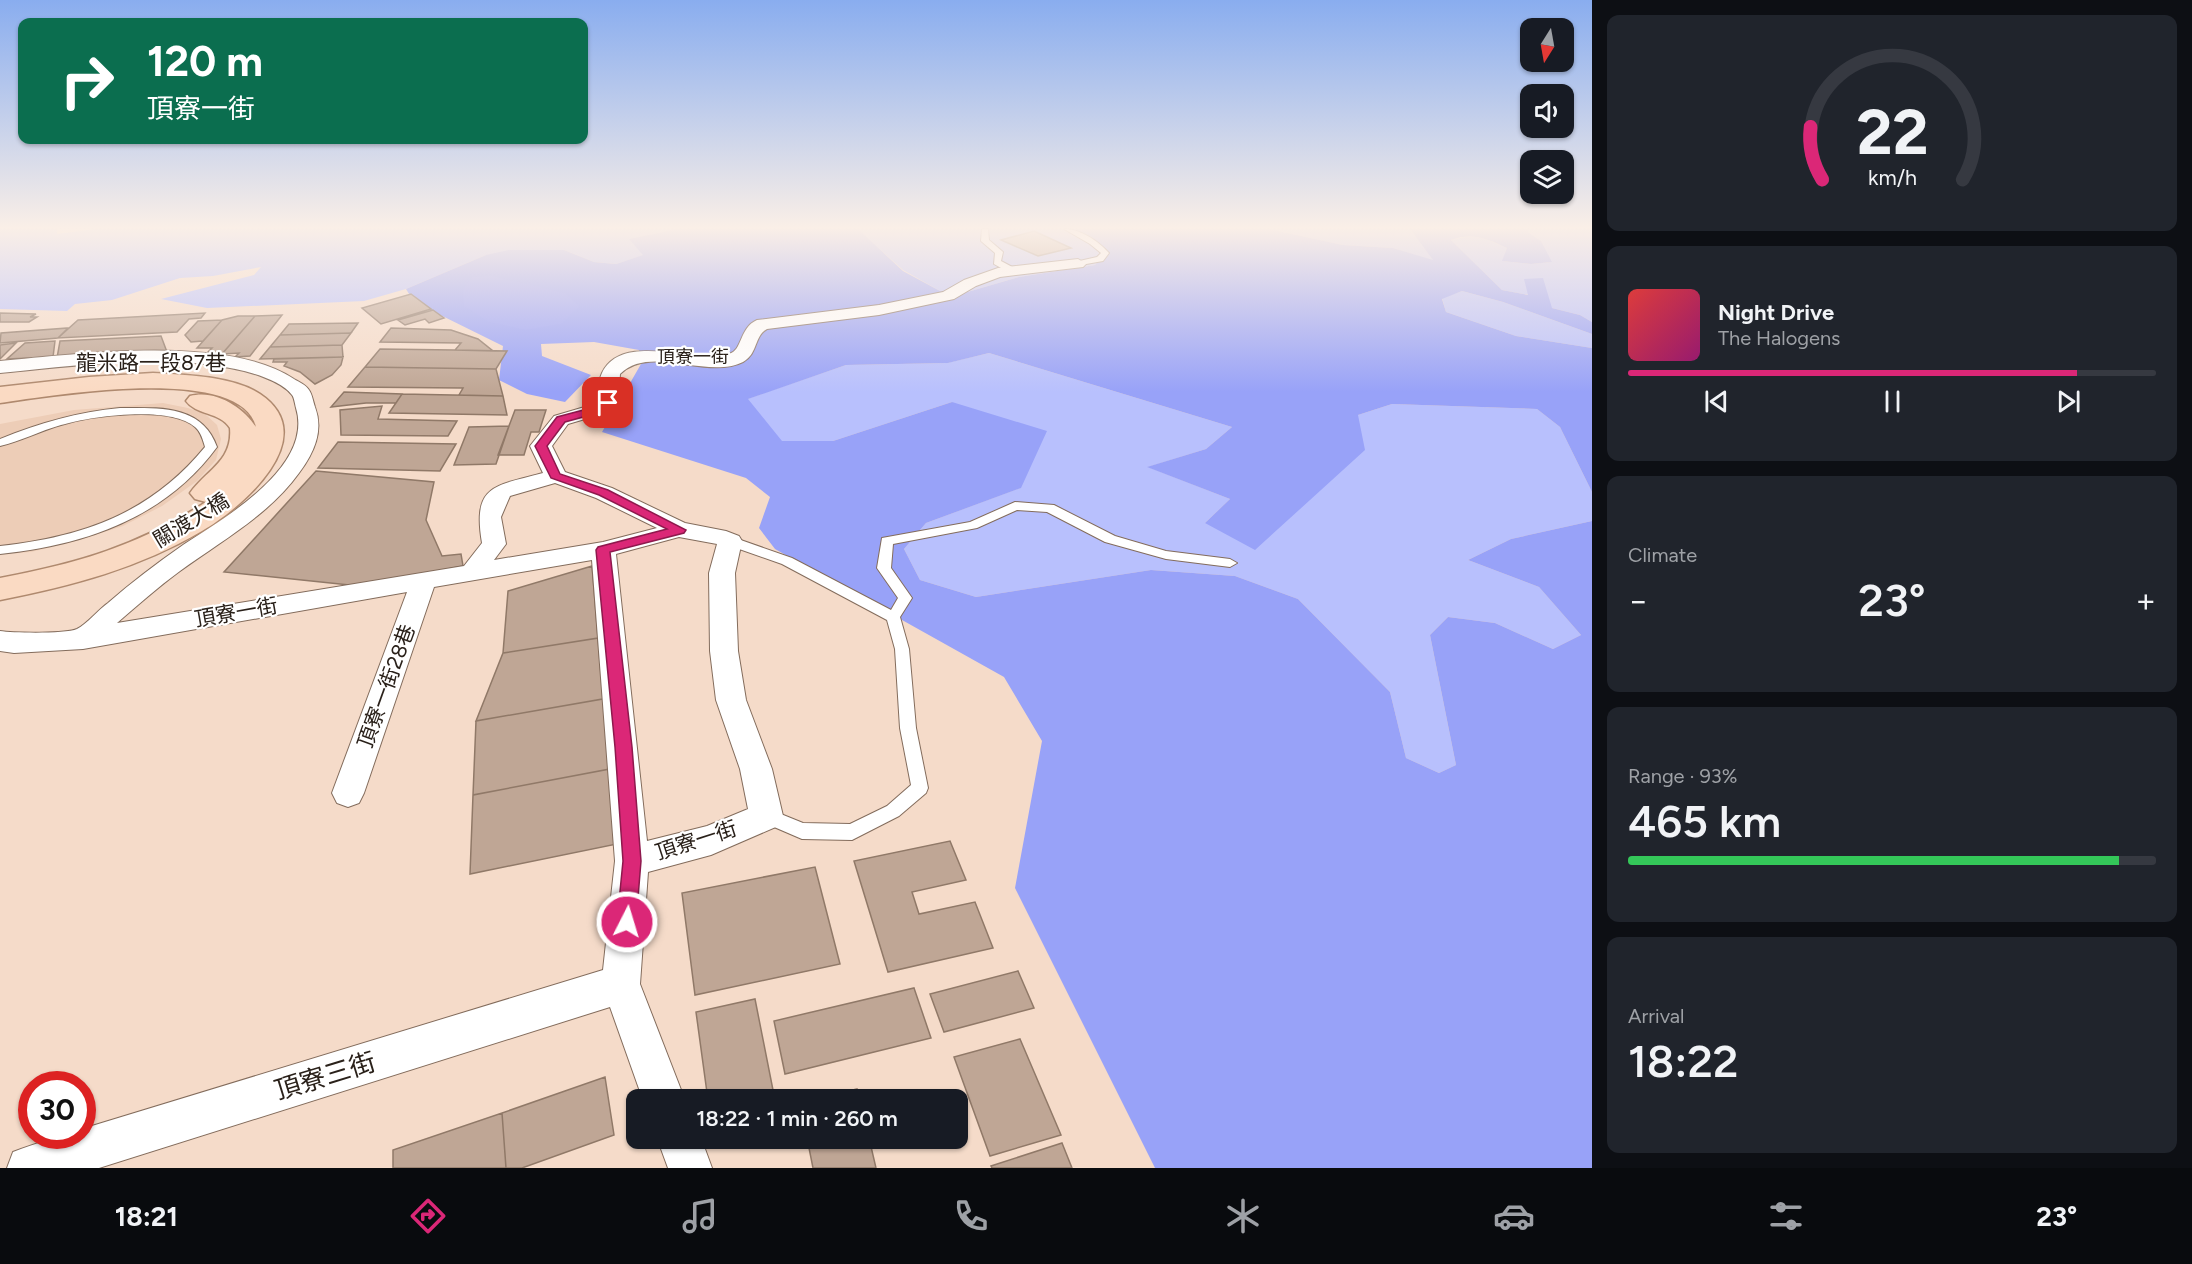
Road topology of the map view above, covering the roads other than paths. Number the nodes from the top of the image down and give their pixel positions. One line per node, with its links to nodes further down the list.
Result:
1 (973, 284): 6 (street, 頂寮一街)
2 (0, 367): 17 (street, 龍米路一段87巷)
3 (0, 395): 15 (main road, 關渡大橋)
4 (0, 406): 12 (main road)
5 (0, 443): 9 (lane)
6 (556, 476): 7 (street, 頂寮一街); 13 (street)
7 (679, 530): 8 (street, 頂寮一街); 10 (street, 頂寮一街)
8 (730, 540): 16 (lane, 頂寮一街); 20 (street)
9 (0, 550)
10 (603, 550): 13 (street, 頂寮一街); 21 (street)
11 (1230, 563): 16 (lane)
12 (0, 569)
13 (472, 572): 14 (street, 頂寮一街)
14 (424, 580): 17 (street, 頂寮一街); 19 (street, 頂寮一街28巷)
15 (0, 589)
16 (893, 617): 20 (lane)
17 (83, 639): 18 (street, 頂寮一街)
18 (0, 641)
19 (348, 792)
20 (766, 816): 21 (street, 頂寮一街)
21 (632, 861): 22 (street)
22 (621, 984): 23 (street); 25 (street, 頂寮三街)
23 (660, 1089)
24 (683, 1149): 26 (street)
25 (29, 1168)
26 (690, 1168)

